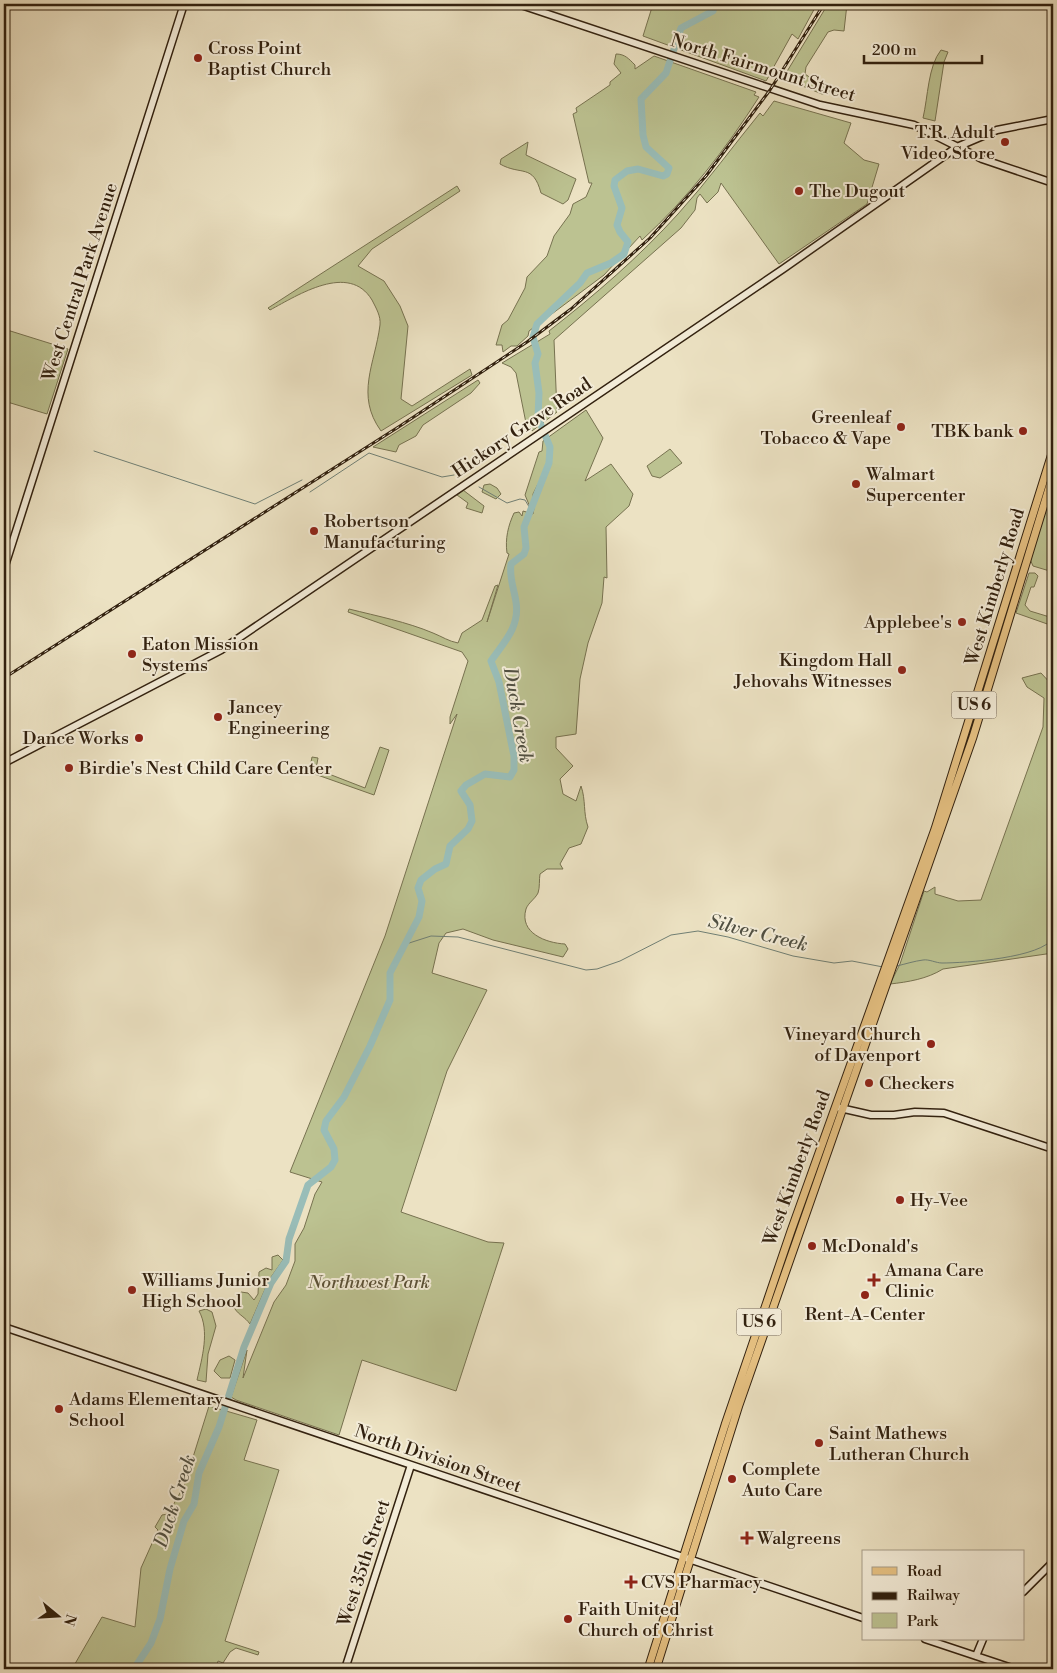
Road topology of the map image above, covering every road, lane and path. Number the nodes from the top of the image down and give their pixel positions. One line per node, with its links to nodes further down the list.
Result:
1 (184, 4): 8 (main road, West Central Park Avenue)
2 (518, 4): 4 (main road, North Fairmount Street)
3 (1053, 119): 4 (main road, Hickory Grove Road)
4 (957, 147): 5 (main road, North Fairmount Street); 9 (main road, Hickory Grove Road)
5 (1053, 183)
6 (1053, 450): 7 (main road, West Kimberly Road / US 6)
7 (1051, 474): 10 (main road, West Kimberly Road / US 6)
8 (4, 569)
9 (4, 763)
10 (839, 1108): 11 (main road); 14 (main road, West Kimberly Road / US 6)
11 (1053, 1149)
12 (4, 1328): 13 (main road, North Division Street)
13 (411, 1466): 14 (main road, North Division Street); 21 (main road, West 35th Street)
14 (687, 1559): 17 (main road, North Division Street); 22 (main road, West Kimberly Road / US 6); 23 (main road, West Kimberly Road / US 6)
15 (1053, 1562): 16 (main road)
16 (1024, 1591)
17 (862, 1618)
18 (928, 1640): 20 (main road)
19 (983, 1640): 20 (main road)
20 (976, 1656): 24 (main road)
21 (345, 1669)
22 (648, 1669)
23 (656, 1669)
24 (1015, 1669)

